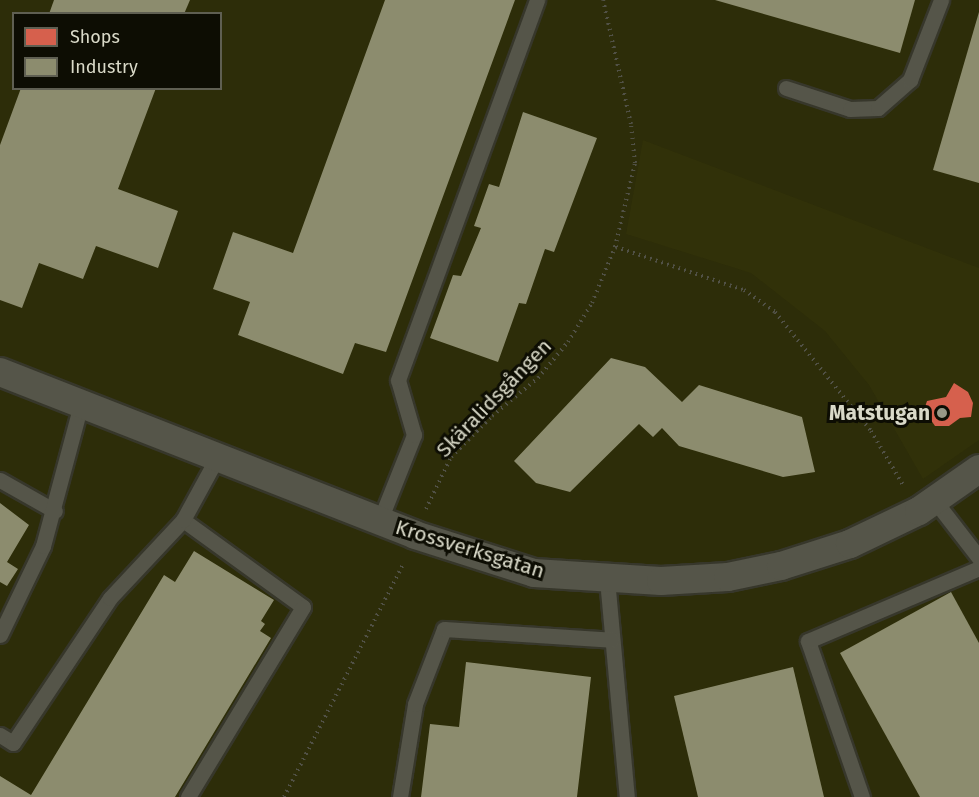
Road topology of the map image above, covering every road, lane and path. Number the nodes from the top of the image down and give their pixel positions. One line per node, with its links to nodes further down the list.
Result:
1 (537, 0): 14 (lane)
2 (603, 0): 5 (path, Skäralidsgången)
3 (941, 0): 4 (lane)
4 (786, 88)
5 (615, 247): 11 (path); 15 (path, Skäralidsgången)
6 (0, 372): 7 (street, Krossverksgatan)
7 (81, 404): 8 (street, Krossverksgatan); 12 (lane)
8 (218, 456): 13 (lane); 14 (street, Krossverksgatan)
9 (979, 469): 11 (street, Krossverksgatan)
10 (0, 480): 12 (lane)
11 (927, 506): 16 (lane); 18 (street, Krossverksgatan)
12 (55, 511): 19 (lane)
13 (183, 520): 21 (lane); 22 (lane)
14 (380, 520): 15 (street, Krossverksgatan)
15 (415, 535): 18 (street, Krossverksgatan); 23 (path, Skäralidsgången)
16 (979, 558)
17 (979, 568): 26 (lane)
18 (607, 579): 20 (lane)
19 (0, 635)
20 (612, 640): 24 (lane); 25 (lane)
21 (0, 735)
22 (188, 797)
23 (284, 797)
24 (400, 797)
25 (627, 797)
26 (862, 797)

